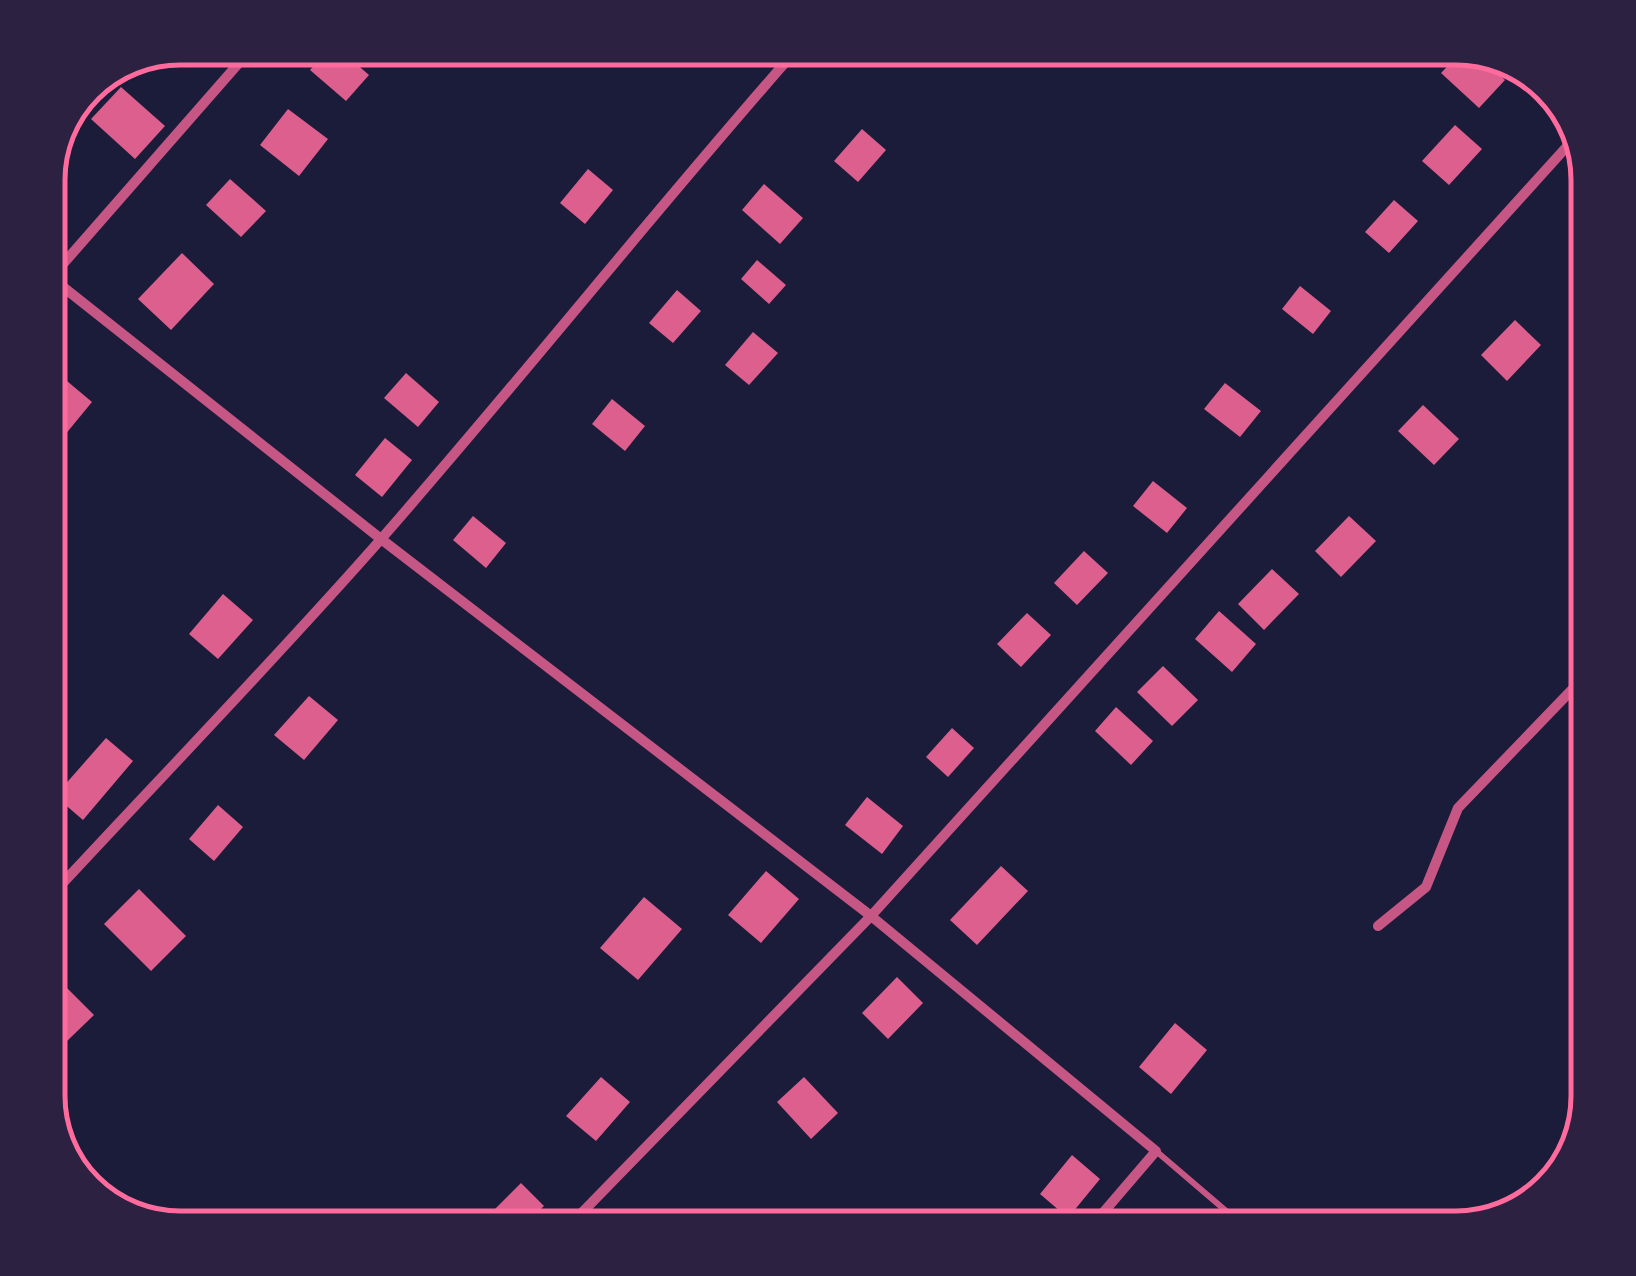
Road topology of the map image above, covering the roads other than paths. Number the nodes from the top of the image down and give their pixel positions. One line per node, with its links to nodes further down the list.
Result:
1 (237, 65): 4 (street)
2 (783, 65): 6 (street)
3 (1566, 148): 9 (street)
4 (65, 260)
5 (65, 291): 6 (street)
6 (381, 540): 8 (street); 9 (street)
7 (1571, 690): 10 (street)
8 (65, 881)
9 (872, 916): 11 (street); 12 (street)
10 (1378, 926)
11 (1156, 1150): 13 (street); 14 (lane)
12 (584, 1211)
13 (1104, 1211)
14 (1226, 1211)

